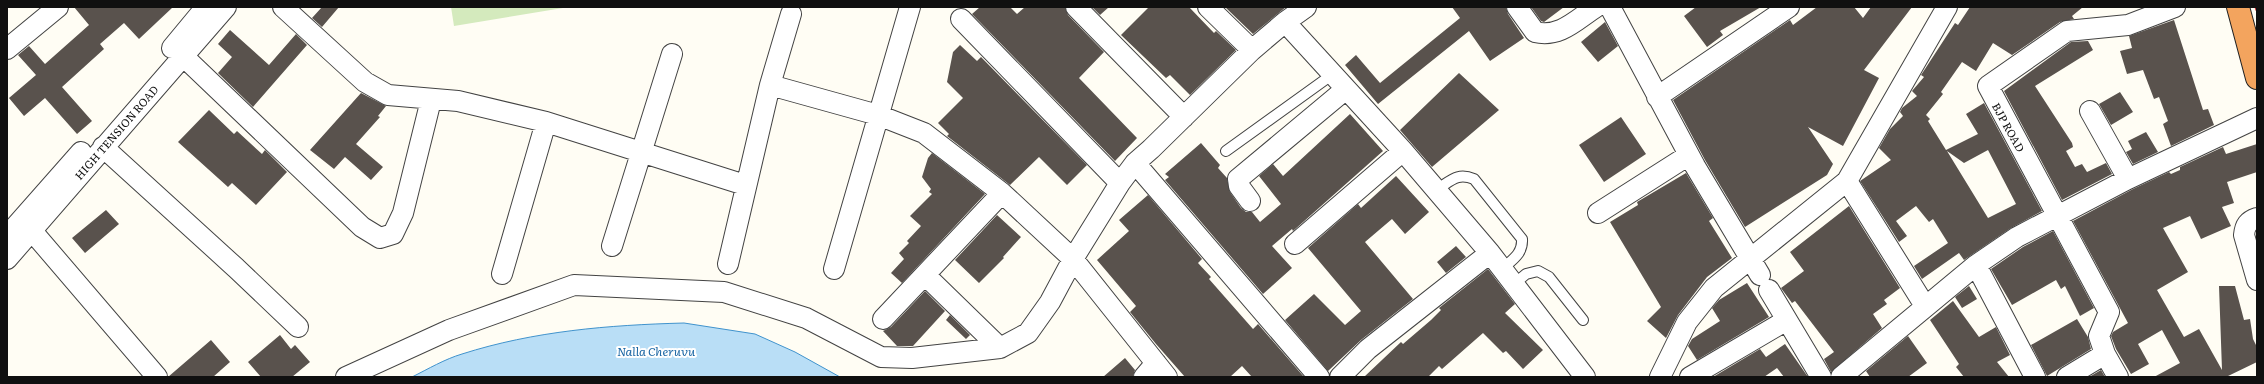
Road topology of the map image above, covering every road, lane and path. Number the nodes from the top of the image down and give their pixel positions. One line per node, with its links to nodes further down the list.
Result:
1 (58, 7): 19 (street)
2 (226, 7): 22 (street, HIGH TENSION ROAD)
3 (283, 7): 27 (street)
4 (910, 7): 29 (street)
5 (1076, 7): 30 (street)
6 (1208, 7): 20 (street)
7 (1306, 7): 18 (street)
8 (1517, 7): 9 (street)
9 (1596, 7)
10 (1610, 7): 26 (street)
11 (1789, 7): 26 (street)
12 (1947, 7): 40 (street)
13 (2175, 7): 47 (street, BJP ROAD)
14 (2238, 7): 23 (highway)
15 (202, 9): 50 (street, HIGH TENSION ROAD)
16 (791, 14): 25 (street)
17 (961, 19): 41 (street)
18 (1285, 22): 20 (street); 24 (street)
19 (7, 49)
20 (1252, 50): 30 (street)
21 (672, 54): 36 (street)
22 (182, 55): 27 (street); 33 (street, HIGH TENSION ROAD)
23 (2257, 78)
24 (1339, 81): 34 (lane); 35 (street); 45 (street)
25 (770, 85): 29 (street); 42 (street)
26 (1657, 97): 37 (street)
27 (431, 100): 32 (street)
28 (2090, 111): 39 (street)
29 (878, 115): 44 (street); 58 (street)
30 (1184, 118): 38 (street)
31 (2257, 118): 39 (street)
32 (546, 122): 36 (street); 59 (street)
33 (103, 147): 49 (street, HIGH TENSION ROAD); 68 (street)
34 (1226, 151)
35 (1403, 151): 43 (street); 51 (street)
36 (643, 152): 42 (street); 52 (street)
37 (1689, 155): 46 (street); 61 (street)
38 (1135, 163): 41 (street); 74 (street)
39 (2128, 179): 47 (street)
40 (1847, 181): 61 (street); 64 (street)
41 (1120, 183): 55 (street)
42 (745, 185): 56 (street)
43 (1436, 190): 53 (street); 62 (lane)
44 (1002, 194): 55 (street); 60 (street)
45 (1250, 201)
46 (1598, 213)
47 (2058, 215): 57 (street); 70 (street, BJP ROAD)
48 (2257, 218): 63 (street)
49 (32, 231): 54 (street, HIGH TENSION ROAD); 72 (street)
50 (7, 236)
51 (1295, 244)
52 (612, 246)
53 (1490, 253): 62 (street); 75 (street)
54 (7, 258)
55 (1074, 259): 69 (street); 71 (street)
56 (728, 264)
57 (1976, 265): 64 (street); 81 (street)
58 (834, 269)
59 (502, 274)
60 (924, 275): 65 (street); 69 (street)
61 (1760, 275): 67 (street); 77 (street)
62 (1508, 277): 66 (lane); 76 (street)
63 (2257, 280)
64 (1925, 306): 80 (street)
65 (883, 319)
66 (1583, 320)
67 (1787, 320): 78 (street); 79 (street)
68 (298, 327)
69 (1000, 348): 73 (street)
70 (2105, 354): 82 (street); 83 (street)
71 (1155, 372)
72 (157, 377)
73 (346, 377)
74 (1320, 377)
75 (1340, 377)
76 (1585, 377)
77 (1660, 377)
78 (1690, 377)
79 (1821, 377)
80 (1841, 377)
81 (2035, 377)
82 (2067, 377)
83 (2118, 377)

